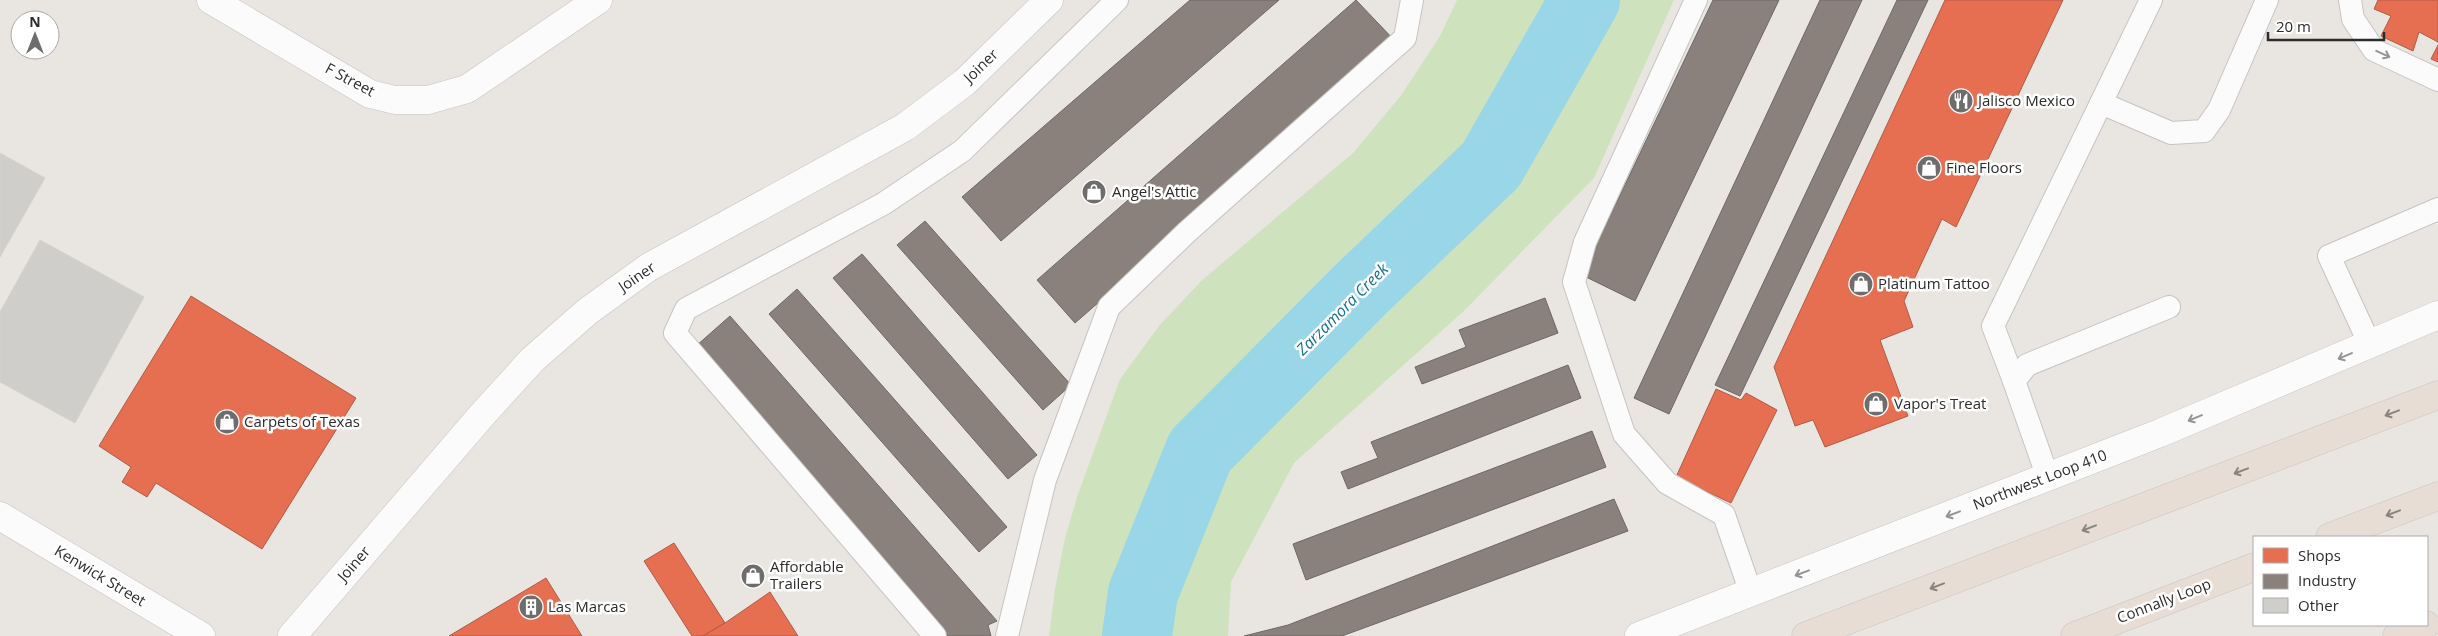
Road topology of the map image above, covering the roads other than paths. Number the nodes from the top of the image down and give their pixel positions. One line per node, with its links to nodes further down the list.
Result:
1 (598, 0): 9 (street, F Street)
2 (1049, 0): 26 (street, Joiner)
3 (1117, 0): 27 (lane)
4 (1412, 0): 28 (lane)
5 (1696, 0): 23 (lane)
6 (2151, 0): 11 (lane)
7 (2267, 0): 11 (lane)
8 (2350, 0): 10 (lane, one-way to 10)
9 (221, 3)
10 (2438, 80)
11 (2101, 104): 16 (lane)
12 (2438, 209): 15 (lane)
13 (2169, 307): 16 (lane)
14 (2438, 315): 15 (street, Northwest Loop 410)
15 (2370, 345): 18 (street, Northwest Loop 410, one-way to 18)
16 (2014, 381): 18 (lane)
17 (2438, 396): 30 (highway, one-way to 30)
18 (2048, 478): 23 (street, Northwest Loop 410, one-way to 23)
19 (2438, 496): 21 (highway, one-way to 21)
20 (0, 516): 25 (street, Kenwick Street)
21 (2333, 536)
22 (2253, 567): 31 (highway, Connally Loop)
23 (1751, 593): 29 (street, Northwest Loop 410)
24 (2423, 626): 32 (highway)
25 (201, 636)
26 (292, 636)
27 (936, 636)
28 (1007, 636)
29 (1638, 636)
30 (1806, 636)
31 (2075, 636)
32 (2397, 636)

